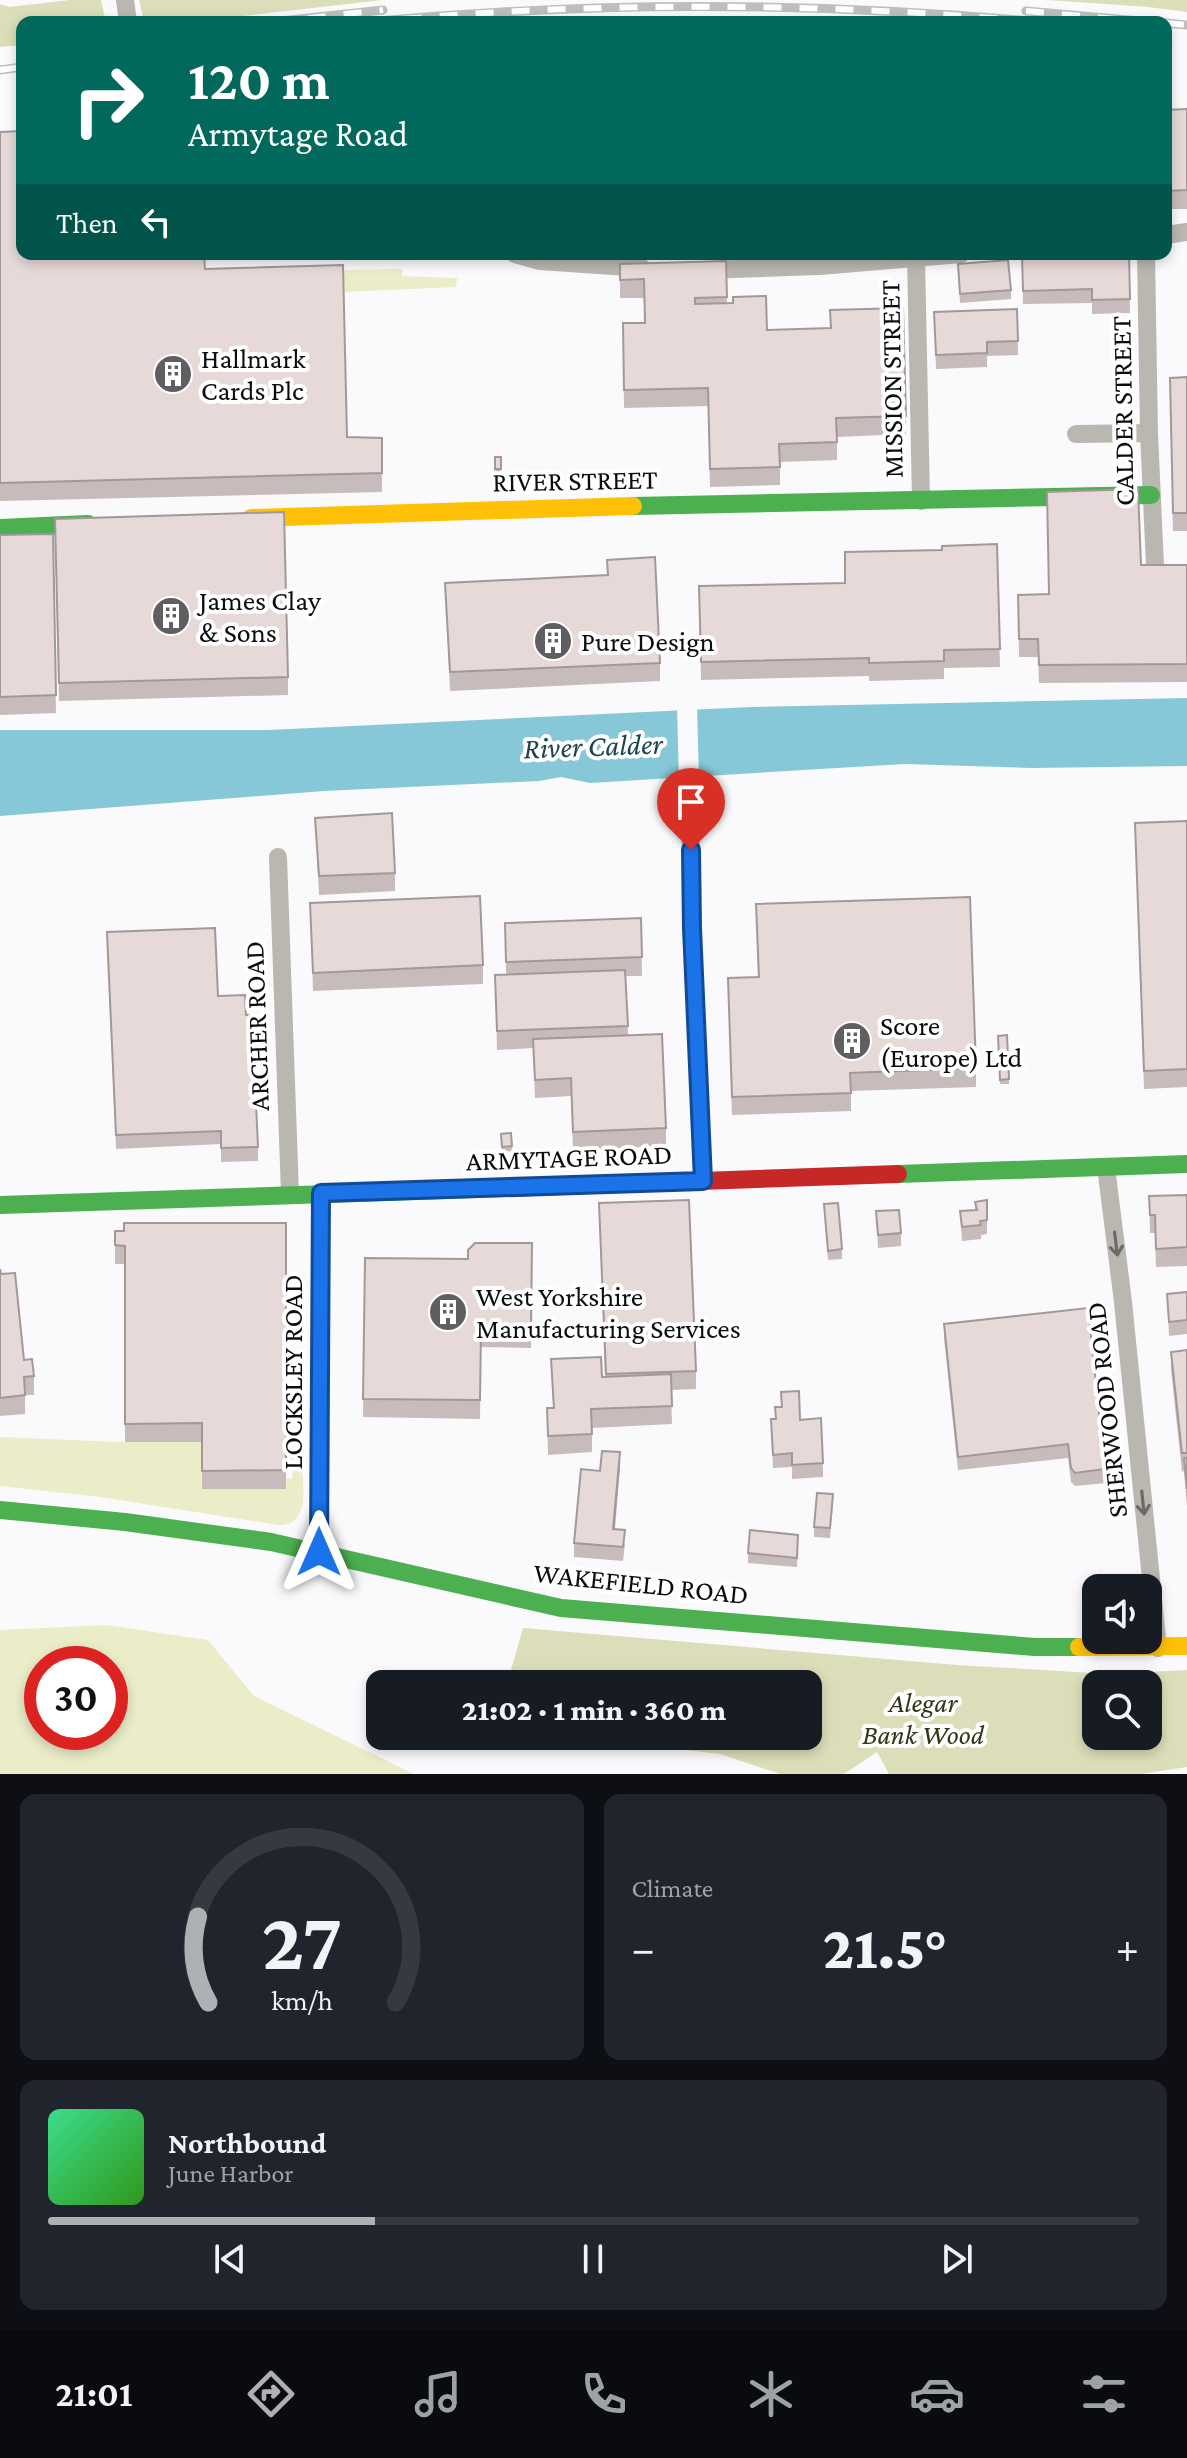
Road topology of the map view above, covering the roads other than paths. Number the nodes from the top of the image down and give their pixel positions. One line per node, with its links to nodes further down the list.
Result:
1 (536, 260): 5 (street)
2 (884, 260): 6 (street)
3 (916, 260): 10 (street, MISSION STREET)
4 (1146, 260): 7 (street, CALDER STREET)
5 (661, 269)
6 (690, 270)
7 (1149, 433): 8 (street); 9 (street, CALDER STREET)
8 (1076, 434)
9 (1151, 495): 10 (street, RIVER STREET); 14 (street, CALDER STREET)
10 (921, 501): 11 (street, RIVER STREET)
11 (235, 519)
12 (110, 524): 13 (street)
13 (0, 528)
14 (1155, 566)
15 (690, 797): 19 (street)
16 (278, 857): 21 (street, ARCHER ROAD)
17 (1187, 1164): 18 (street, ARMYTAGE ROAD)
18 (1106, 1167): 19 (street, ARMYTAGE ROAD); 25 (street, SHERWOOD ROAD, one-way to 25)
19 (703, 1181): 20 (street, ARMYTAGE ROAD)
20 (321, 1193): 21 (street, ARMYTAGE ROAD); 24 (street, LOCKSLEY ROAD)
21 (290, 1194): 22 (street, ARMYTAGE ROAD)
22 (0, 1205)
23 (0, 1510): 24 (street, WAKEFIELD ROAD)
24 (319, 1552): 27 (street, WAKEFIELD ROAD)
25 (1151, 1574)
26 (1187, 1646): 28 (street, WAKEFIELD ROAD)
27 (1082, 1647)
28 (1162, 1648)

